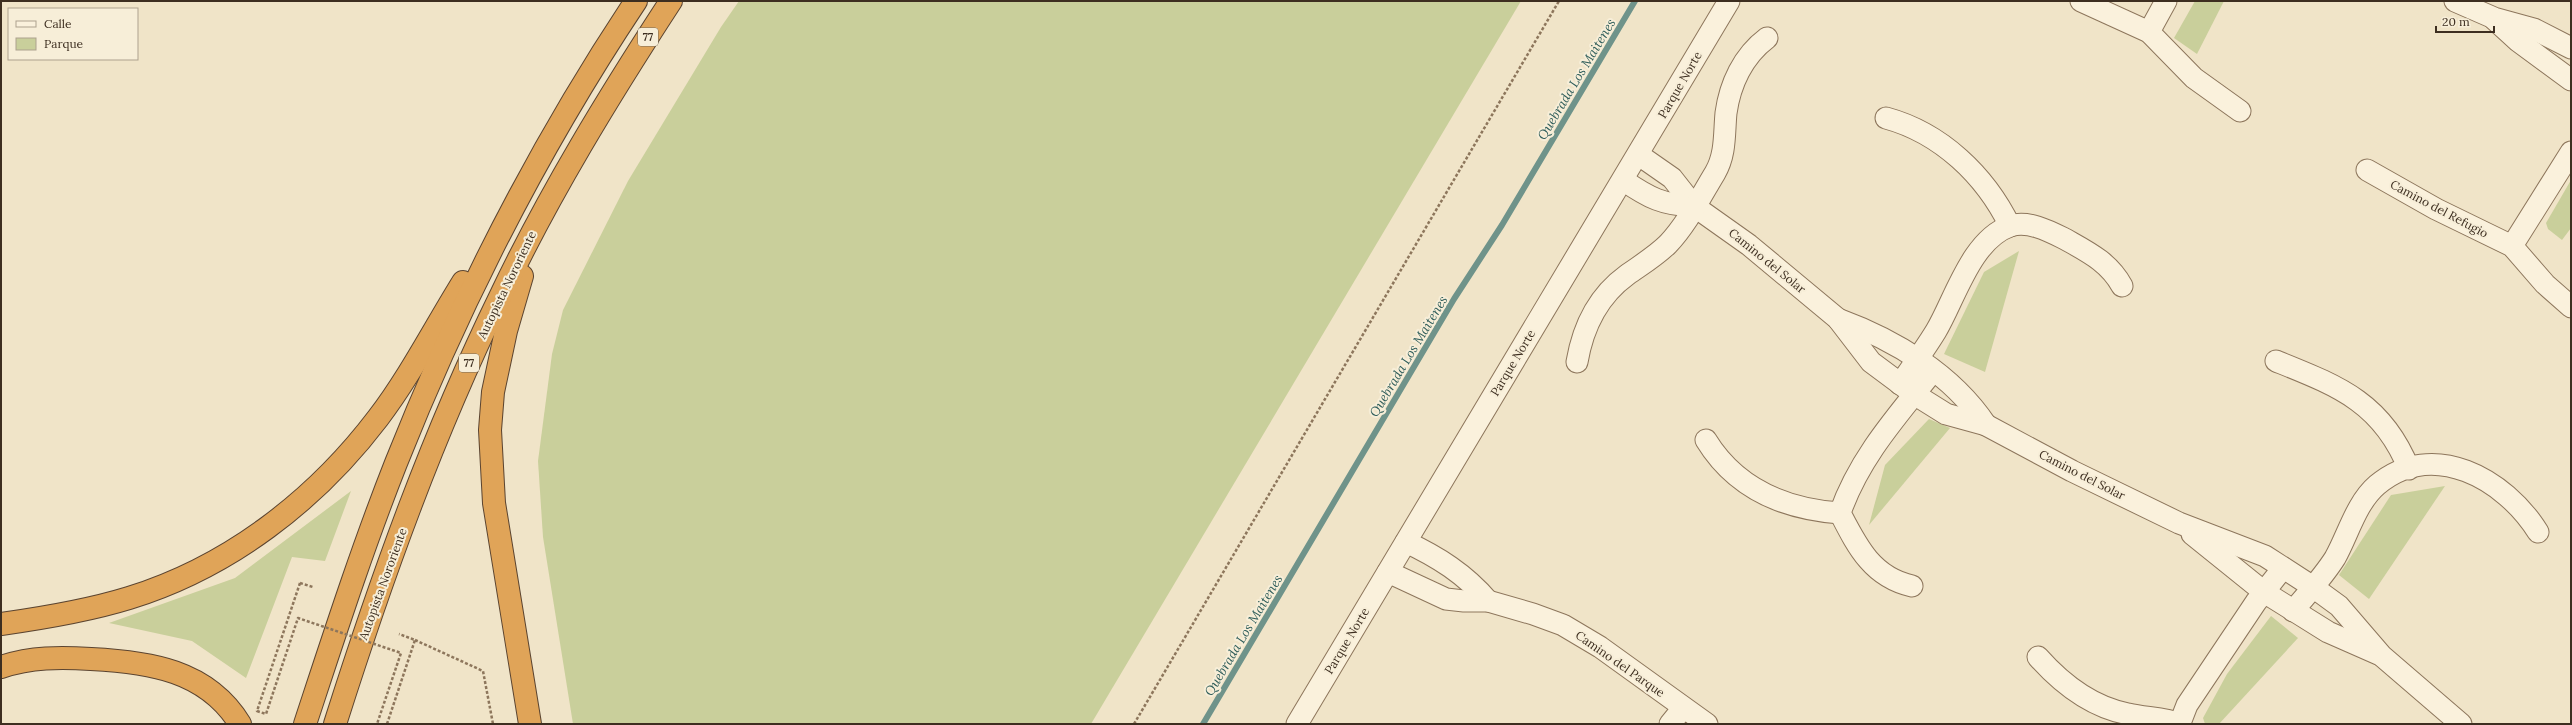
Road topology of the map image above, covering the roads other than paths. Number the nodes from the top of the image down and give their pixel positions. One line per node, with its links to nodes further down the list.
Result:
1 (636, 1): 20 (highway, 77)
2 (671, 1): 18 (highway, Autopista Nororiente / 77)
3 (1729, 1): 15 (street, Parque Norte)
4 (2081, 1): 8 (street)
5 (2166, 1): 8 (street)
6 (2455, 1): 7 (street)
7 (2494, 18): 10 (street); 11 (street)
8 (2149, 32): 12 (street)
9 (1767, 38): 19 (street)
10 (2571, 48)
11 (2571, 80)
12 (2240, 111)
13 (1886, 118): 21 (street)
14 (2571, 152): 22 (street)
15 (1639, 155): 17 (street, Parque Norte); 19 (street, Camino del Solar)
16 (2367, 170): 22 (street, Camino del Refugio)
17 (1623, 180): 19 (street); 36 (street, Parque Norte)
18 (548, 203): 51 (highway, Autopista Nororiente / 77); 52 (highway)
19 (1694, 206): 25 (street, Camino del Solar); 27 (street)
20 (508, 214): 44 (highway); 50 (highway, 77)
21 (2010, 226): 23 (street); 28 (street)
22 (2512, 246): 24 (street, Camino del Refugio)
23 (2122, 286)
24 (2571, 306)
25 (1838, 319): 28 (street, Camino del Solar); 29 (street, Camino del Solar)
26 (2276, 361): 32 (street)
27 (1577, 362)
28 (1925, 365): 29 (street); 30 (street, Camino del Solar)
29 (1907, 389): 30 (street, Camino del Solar); 33 (street)
30 (1986, 425): 34 (street, Camino del Solar)
31 (1706, 440): 33 (street)
32 (2409, 469): 35 (street); 40 (street)
33 (1840, 512): 39 (street)
34 (2179, 523): 37 (street, Camino del Solar); 41 (street, Camino del Solar)
35 (2538, 532)
36 (1406, 542): 38 (street, Parque Norte); 42 (street)
37 (2283, 568): 40 (street, Camino del Solar); 41 (street)
38 (1388, 572): 42 (street, Camino del Parque); 53 (street, Parque Norte)
39 (1912, 586)
40 (2313, 586): 43 (street); 45 (street, Camino del Solar)
41 (2264, 592): 43 (street, Camino del Solar); 55 (street)
42 (1488, 601): 48 (street, Camino del Parque)
43 (2293, 610): 45 (street, Camino del Solar)
44 (1, 624)
45 (2382, 656): 56 (street, Camino del Solar)
46 (2038, 657): 55 (street)
47 (1, 667): 49 (highway)
48 (1676, 716): 54 (street, Camino del Parque)
49 (240, 724)
50 (305, 724)
51 (335, 724)
52 (530, 724)
53 (1296, 724)
54 (1707, 724)
55 (2180, 724)
56 (2461, 724)

